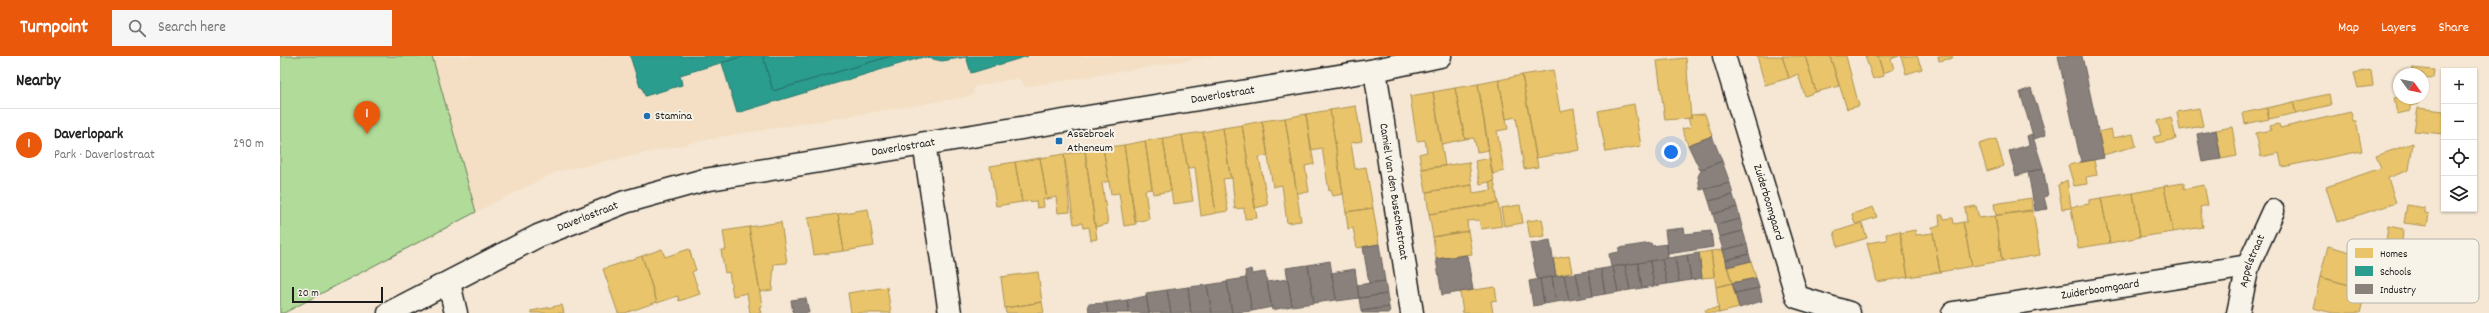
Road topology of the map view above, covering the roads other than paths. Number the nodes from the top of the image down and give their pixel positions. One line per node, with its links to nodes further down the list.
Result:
1 (1440, 56): 3 (street, Daverlostraat)
2 (1724, 56): 12 (street, Zuiderboomgaard)
3 (1375, 70): 4 (street, Daverlostraat); 11 (street, Camiel Van den Busschestraat)
4 (924, 143): 7 (street, Daverlostraat); 10 (street)
5 (2273, 211): 6 (street, Appelstraat)
6 (2248, 266): 13 (street, Zuiderboomgaard); 14 (street, Appelstraat)
7 (449, 283): 8 (street, Daverlostraat); 9 (street)
8 (389, 313)
9 (456, 313)
10 (950, 313)
11 (1412, 313)
12 (1850, 313)
13 (1953, 313)
14 (2238, 313)

